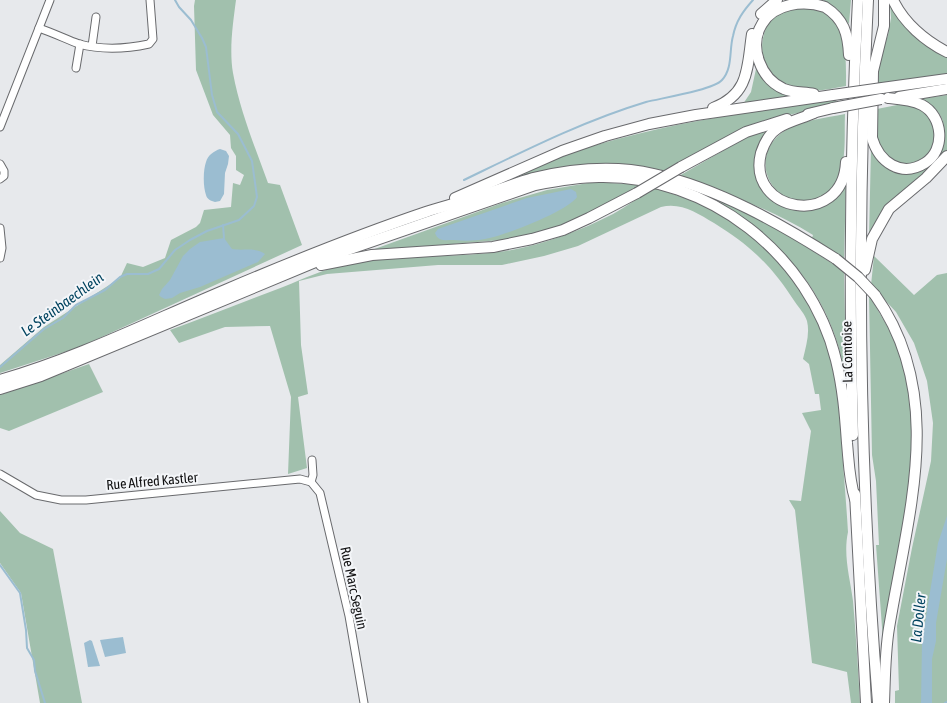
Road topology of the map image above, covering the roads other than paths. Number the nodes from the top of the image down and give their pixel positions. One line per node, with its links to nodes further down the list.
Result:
1 (50, 0): 9 (street)
2 (150, 0): 11 (street)
3 (777, 0): 20 (highway)
4 (858, 0): 14 (highway, La Comtoise)
5 (868, 0): 30 (highway, La Comtoise)
6 (884, 0): 18 (highway)
7 (893, 0): 12 (highway)
8 (96, 17): 11 (street)
9 (39, 28): 10 (street); 21 (street)
10 (80, 44): 11 (street); 13 (street)
11 (92, 46)
12 (947, 52)
13 (76, 68)
14 (854, 70): 17 (highway); 22 (highway, La Comtoise)
15 (947, 79): 17 (highway, bridge)
16 (947, 88): 18 (highway)
17 (832, 95): 20 (highway)
18 (884, 99): 19 (highway, bridge)
19 (814, 112): 22 (highway); 29 (highway, bridge)
20 (696, 115): 26 (highway)
21 (0, 126)
22 (852, 146): 36 (highway, La Comtoise)
23 (947, 156): 30 (highway)
24 (0, 164): 25 (street)
25 (0, 180)
26 (427, 212): 31 (highway); 40 (highway, bridge)
27 (0, 228): 28 (street)
28 (0, 258)
29 (296, 271): 32 (highway); 36 (highway)
30 (860, 295): 39 (highway, La Comtoise)
31 (0, 380)
32 (0, 389)
33 (312, 460): 35 (street)
34 (0, 474): 35 (street, Rue Alfred Kastler)
35 (311, 482): 37 (street, Rue Marc Seguin)
36 (855, 499): 38 (highway, La Comtoise)
37 (364, 703)
38 (866, 703)
39 (878, 703)
40 (884, 703)

